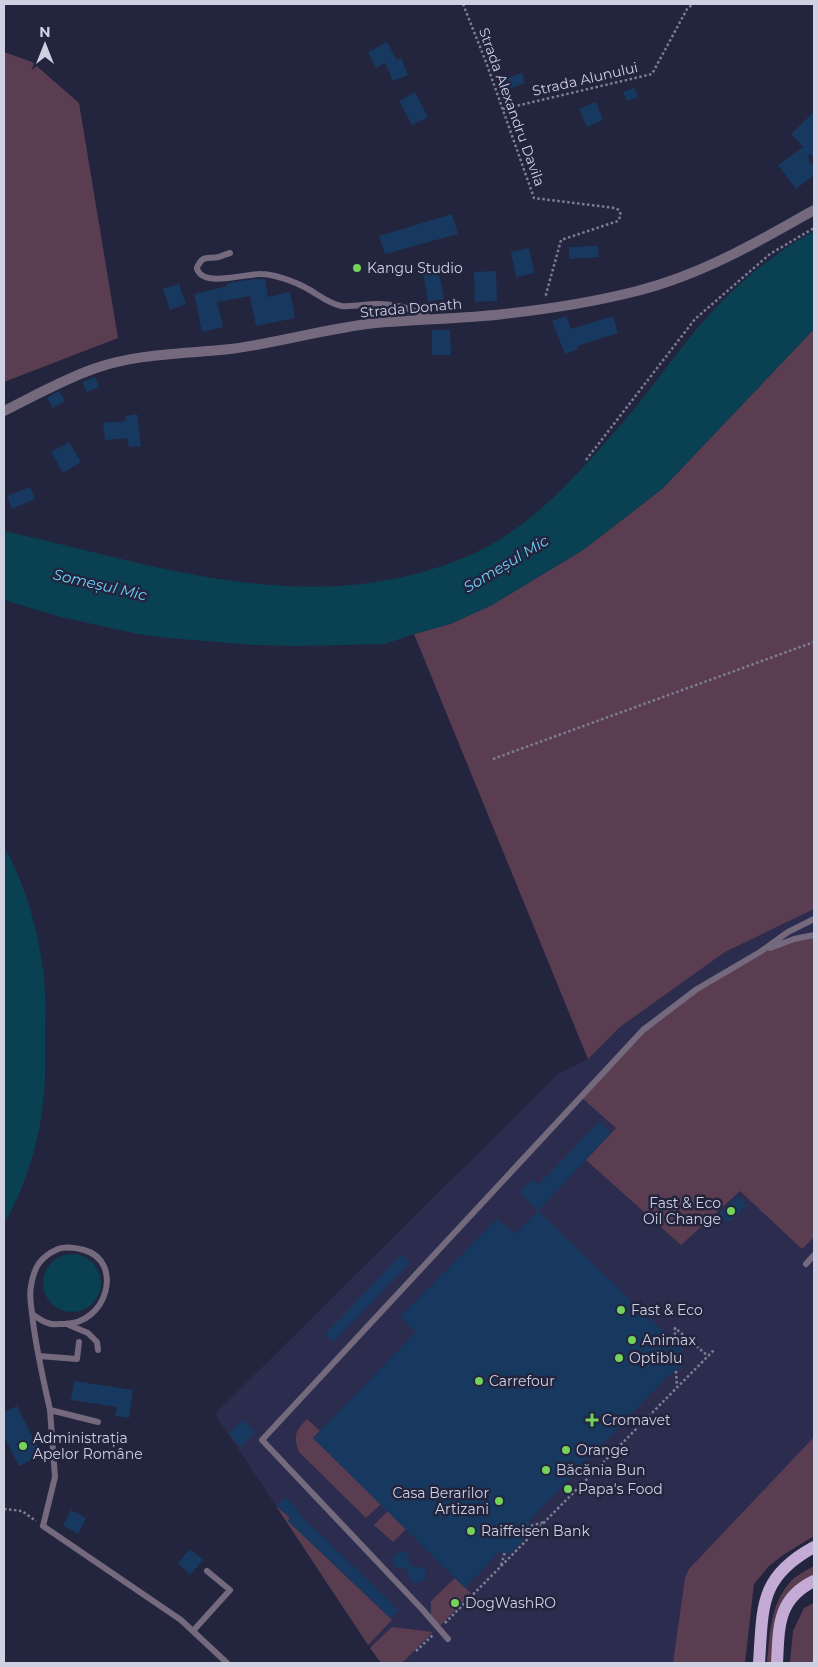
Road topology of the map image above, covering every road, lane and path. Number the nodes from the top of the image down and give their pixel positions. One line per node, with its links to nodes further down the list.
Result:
1 (463, 4): 3 (path, Strada Alexandru Davila)
2 (693, 4): 3 (path, Strada Alunului)
3 (502, 109): 7 (path, Strada Alexandru Davila)
4 (814, 210): 7 (street, Strada Donath)
5 (814, 228): 10 (path)
6 (230, 253): 8 (lane)
7 (542, 309): 8 (street, Strada Donath)
8 (433, 319): 9 (street, Strada Donath)
9 (4, 411)
10 (586, 460)
11 (814, 642): 12 (path)
12 (493, 759)
13 (814, 919): 15 (lane)
14 (814, 935): 15 (lane)
15 (760, 952): 39 (lane)
16 (814, 1255): 17 (lane)
17 (806, 1264)
18 (32, 1314): 19 (lane); 19 (lane); 24 (lane)
19 (68, 1324): 22 (lane)
20 (675, 1340): 25 (path)
21 (79, 1342): 24 (lane)
22 (98, 1350)
23 (714, 1350): 25 (path)
24 (39, 1356): 28 (lane)
25 (708, 1356): 27 (path)
26 (676, 1371): 27 (path)
27 (677, 1387): 31 (path)
28 (50, 1410): 29 (lane); 32 (lane)
29 (98, 1422)
30 (4, 1509): 32 (path)
31 (544, 1522): 33 (path); 36 (path)
32 (43, 1526): 40 (lane)
33 (531, 1526)
34 (814, 1547): 44 (main road)
35 (505, 1552): 36 (path)
36 (501, 1566): 39 (path)
37 (207, 1570): 40 (lane)
38 (814, 1581): 45 (main road)
39 (439, 1629): 41 (lane); 42 (path)
40 (193, 1631): 43 (lane)
41 (448, 1639)
42 (416, 1651)
43 (226, 1663)
44 (759, 1663)
45 (777, 1663)

